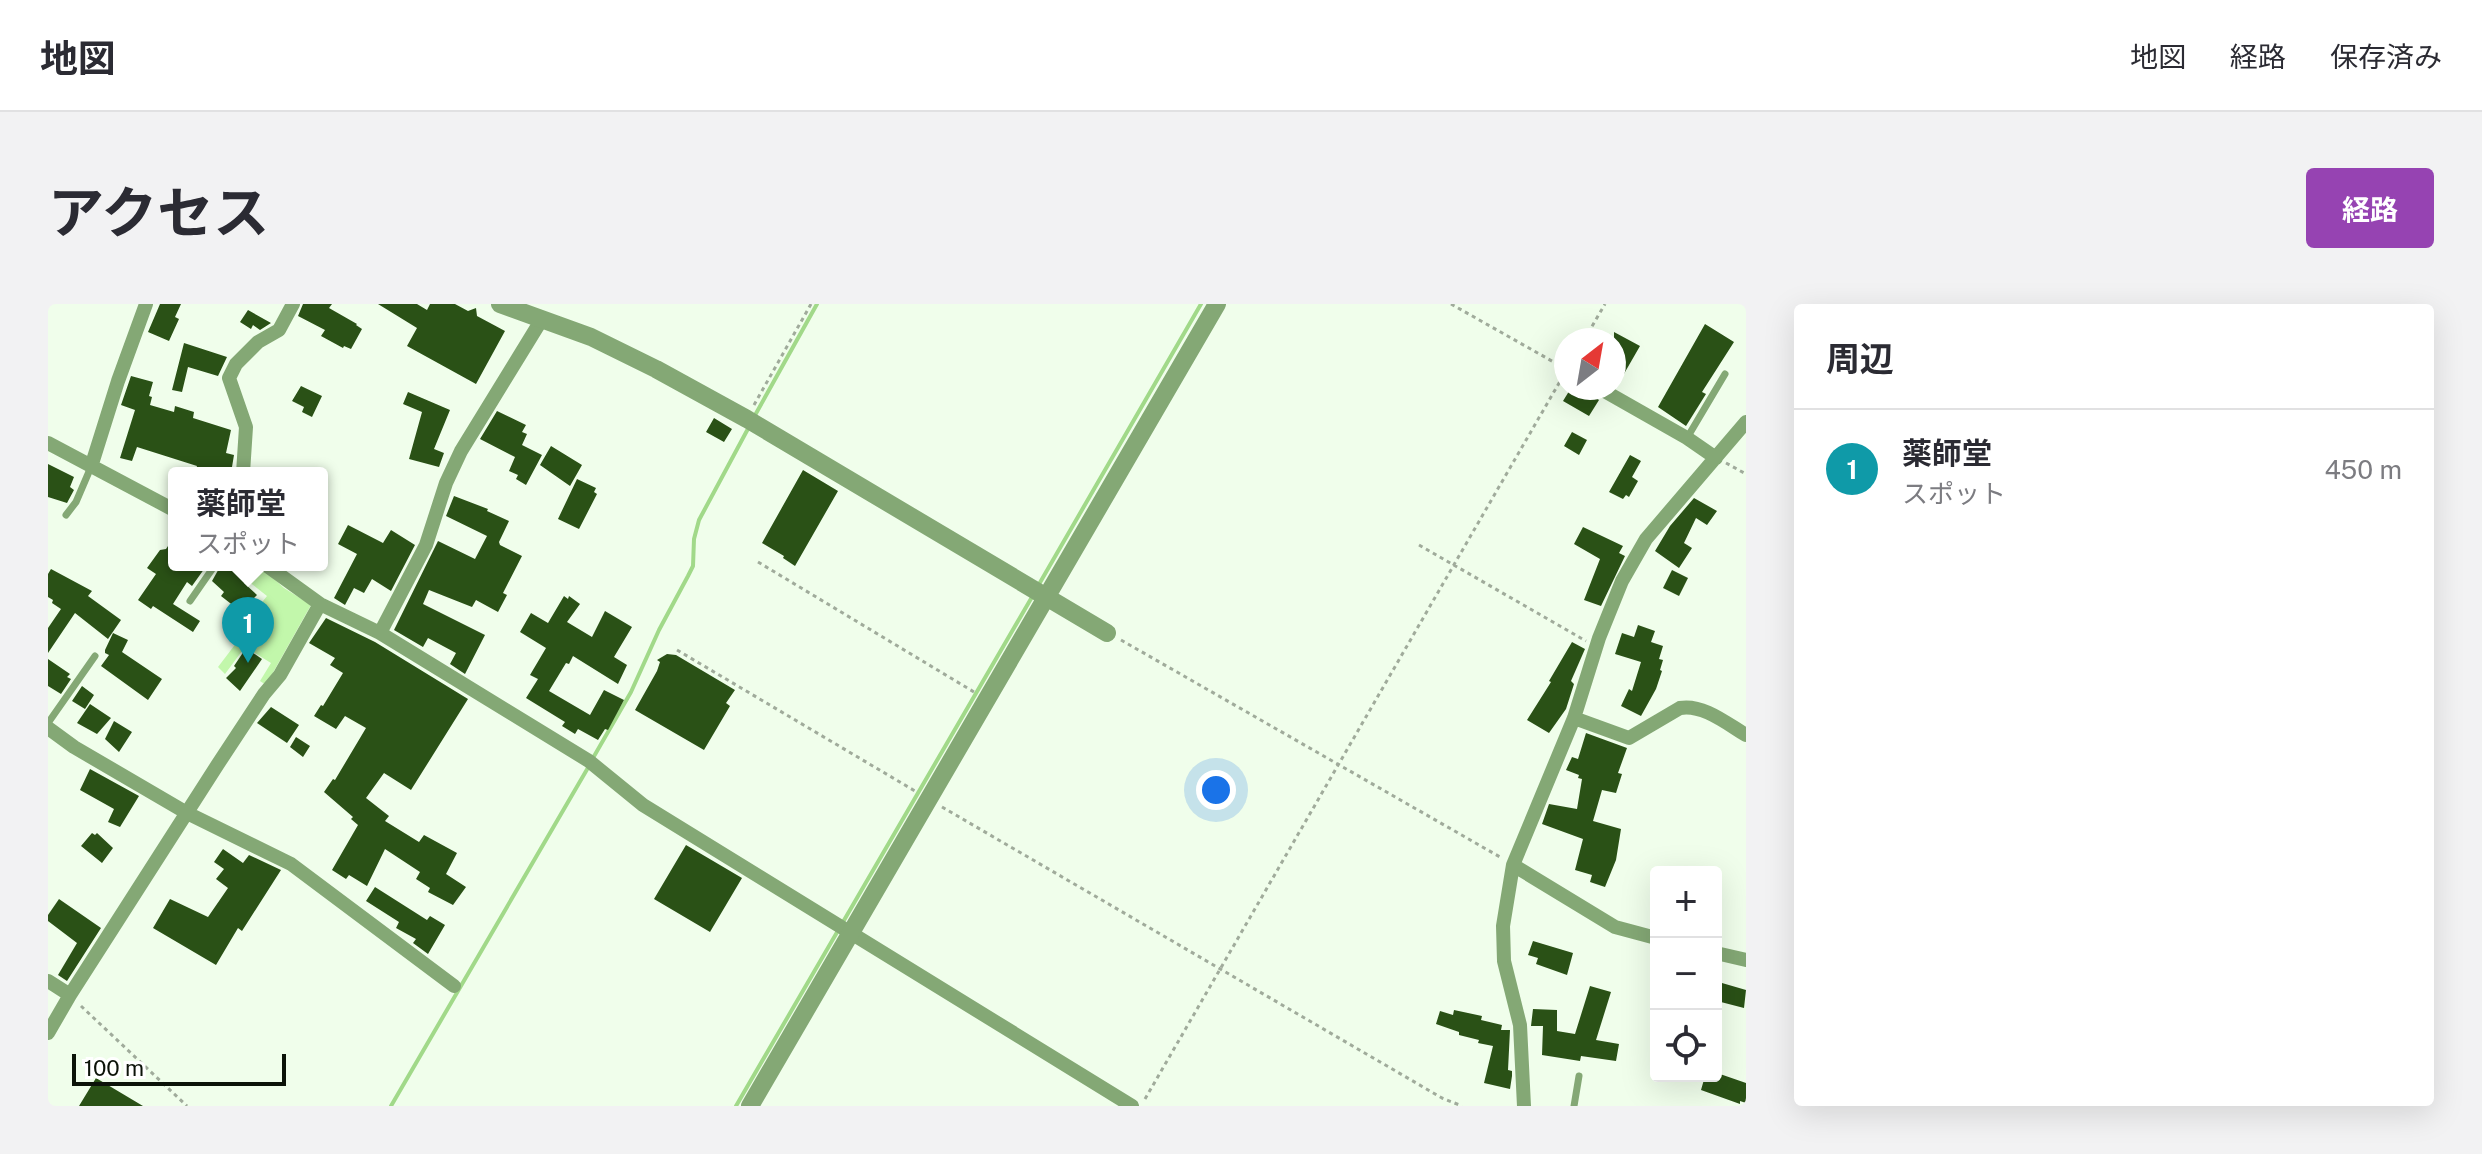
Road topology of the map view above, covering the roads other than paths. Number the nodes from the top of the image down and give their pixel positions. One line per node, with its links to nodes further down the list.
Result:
1 (146, 304): 12 (street)
2 (293, 304): 13 (street)
3 (500, 304): 5 (street)
4 (1217, 304): 18 (street)
5 (542, 319): 18 (street); 21 (street)
6 (1725, 374): 9 (lane)
7 (1620, 400): 9 (street)
8 (1746, 422): 11 (street)
9 (1687, 438): 11 (street)
10 (48, 443): 12 (street)
11 (1716, 458): 24 (street)
12 (91, 467): 14 (street); 15 (lane)
13 (243, 467)
14 (168, 507)
15 (66, 515)
16 (211, 571): 19 (lane)
17 (274, 571): 20 (street)
18 (1047, 595): 22 (street); 29 (street)
19 (190, 601)
20 (320, 604): 21 (street); 27 (street)
21 (380, 633): 29 (street)
22 (1107, 633)
23 (95, 656): 25 (lane)
24 (1574, 718): 26 (street); 28 (street)
25 (48, 726): 27 (street)
26 (1746, 735)
27 (187, 813): 34 (street); 35 (street)
28 (1513, 865): 30 (street); 40 (street)
29 (851, 934): 38 (street); 39 (street)
30 (1650, 936)
31 (1722, 954): 32 (street)
32 (1746, 960)
33 (48, 981): 35 (street)
34 (454, 986)
35 (70, 995): 36 (street)
36 (48, 1033)
37 (1579, 1076): 41 (lane)
38 (750, 1106)
39 (1132, 1106)
40 (1524, 1106)
41 (1574, 1106)

